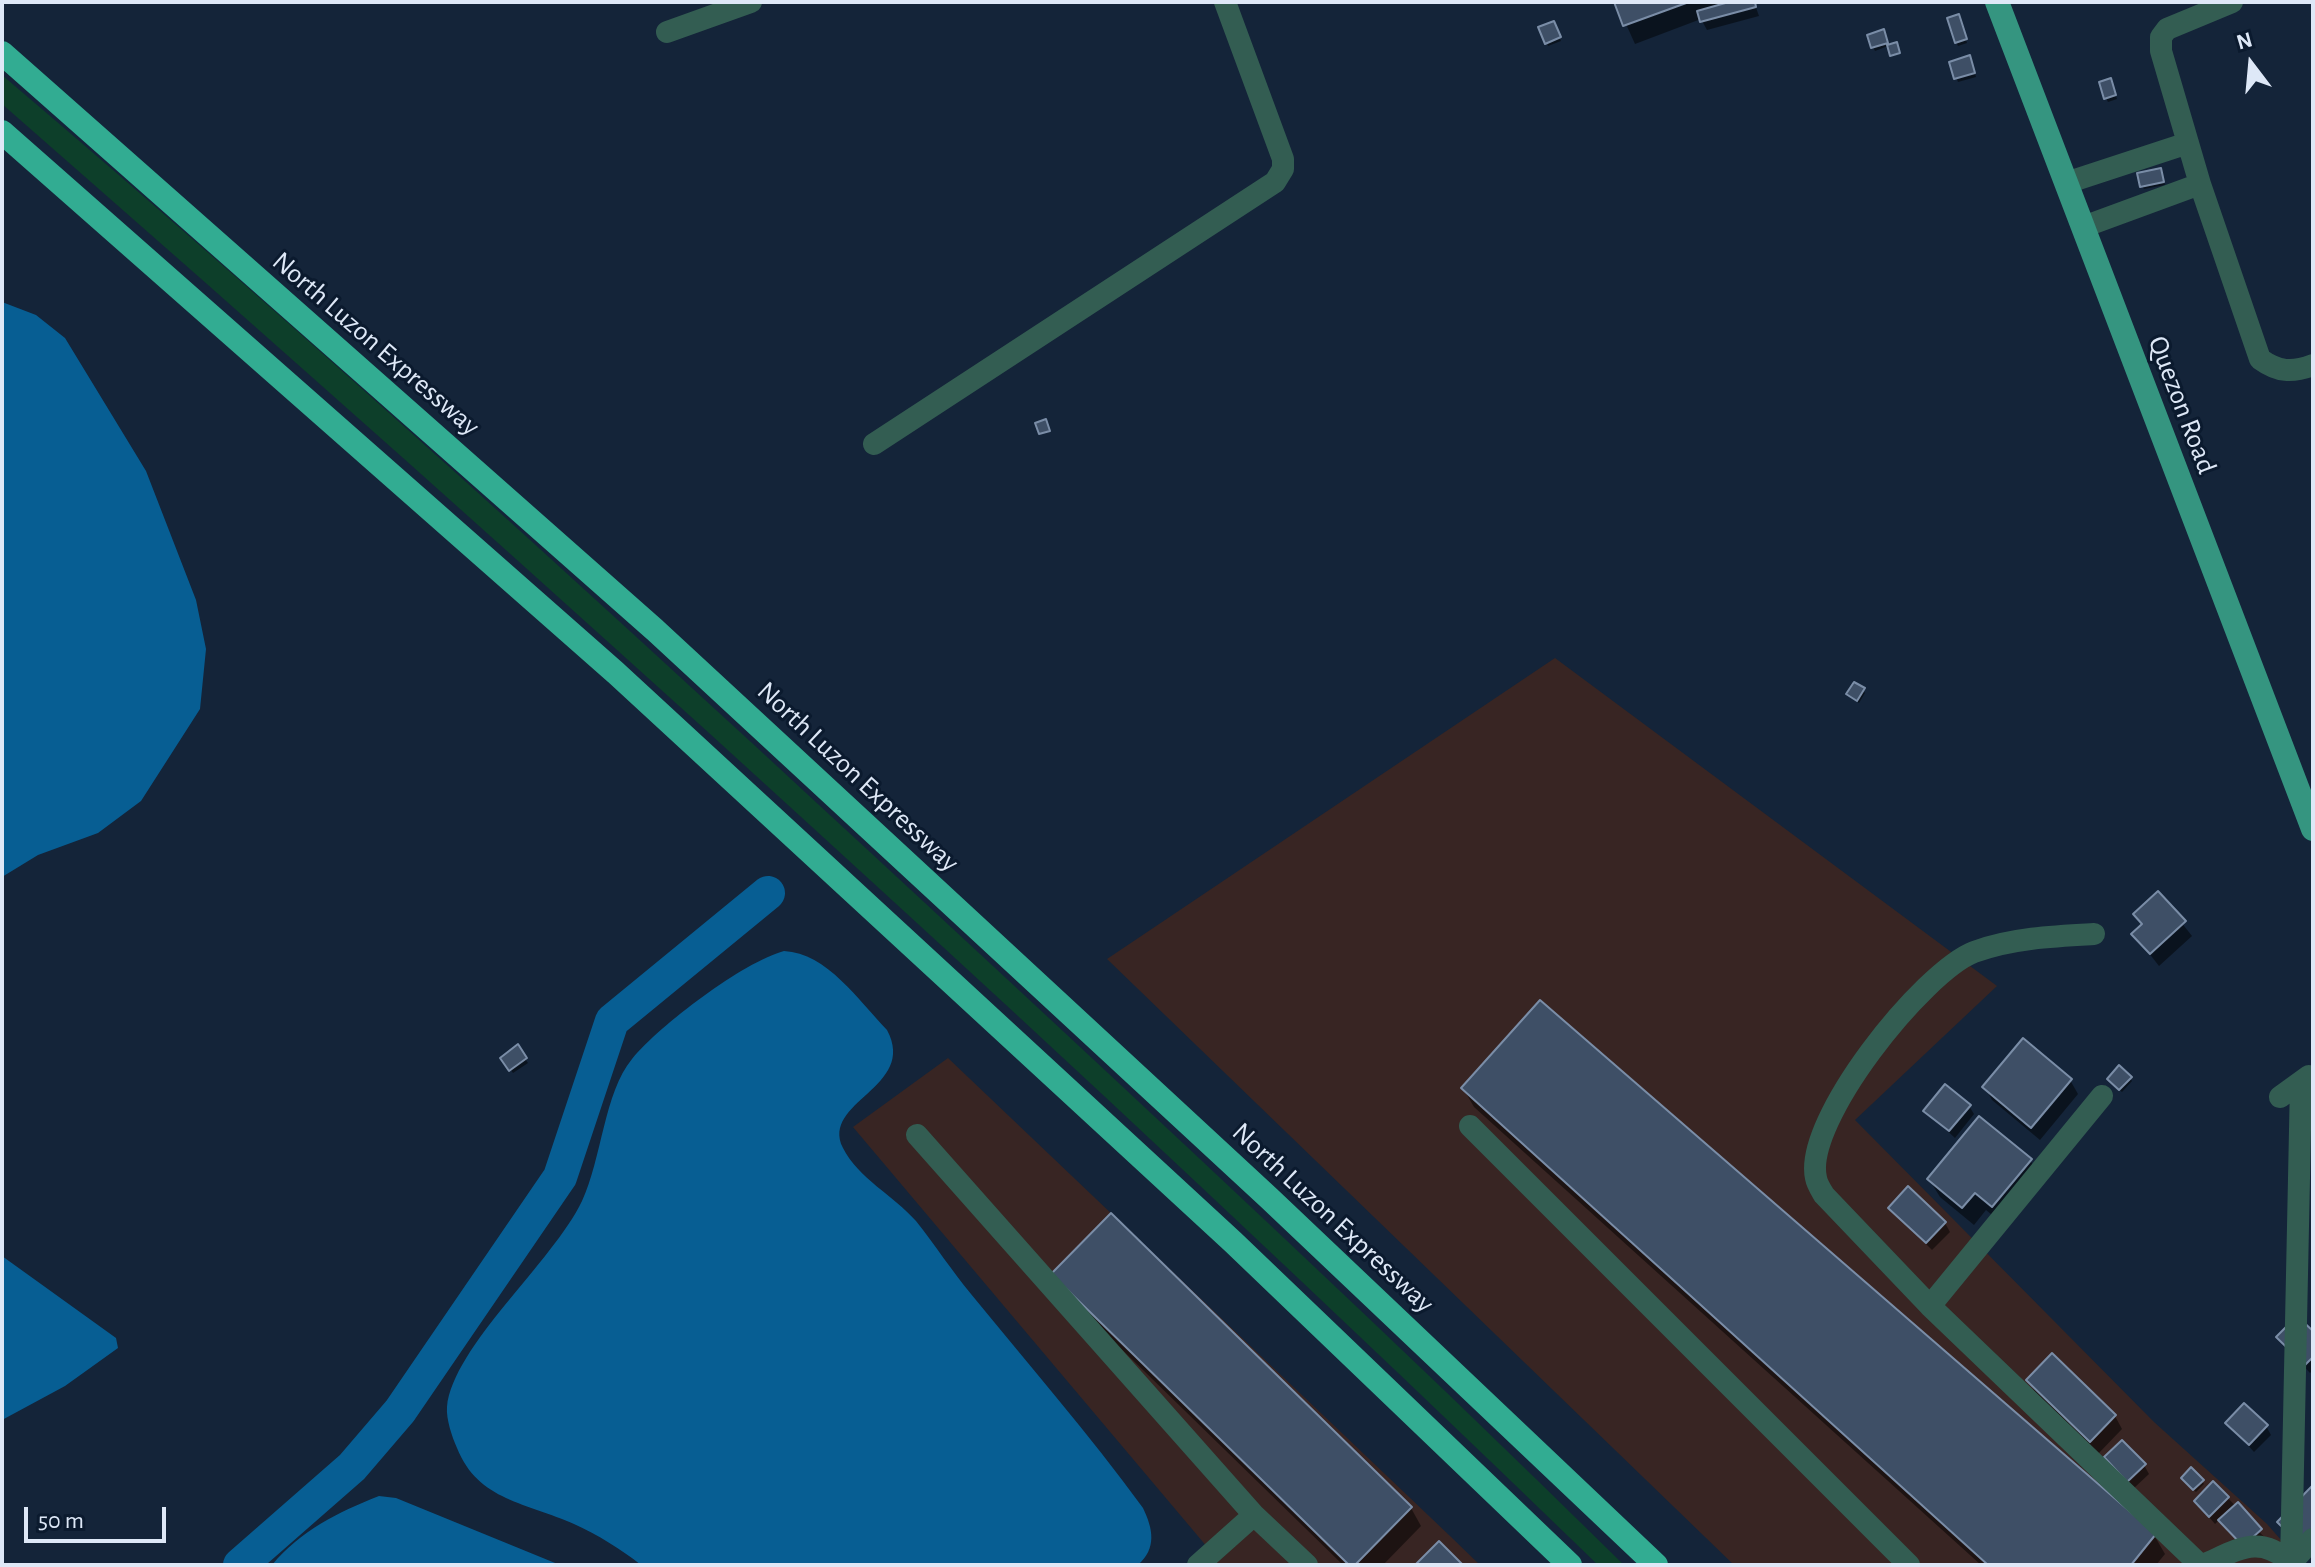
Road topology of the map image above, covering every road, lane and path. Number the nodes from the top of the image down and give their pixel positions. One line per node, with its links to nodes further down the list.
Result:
1 (751, 2): 5 (lane)
2 (1225, 2): 13 (lane)
3 (1997, 2): 9 (main road, Quezon Road)
4 (2232, 2): 8 (lane)
5 (667, 32)
6 (2, 53): 28 (highway, North Luzon Expressway)
7 (2, 132): 27 (highway)
8 (2188, 143): 9 (lane); 10 (lane)
9 (2066, 183): 11 (main road, Quezon Road)
10 (2200, 184): 11 (lane); 12 (lane)
11 (2083, 227): 14 (main road, Quezon Road)
12 (2313, 365)
13 (874, 444)
14 (2313, 829)
15 (2094, 934): 21 (lane)
16 (2307, 1078): 18 (lane); 24 (lane)
17 (2102, 1096): 21 (lane)
18 (2280, 1097)
19 (1470, 1126): 29 (lane)
20 (917, 1135): 22 (lane)
21 (1930, 1306): 30 (lane)
22 (1254, 1515): 25 (lane); 26 (lane)
23 (2313, 1539): 24 (lane)
24 (2291, 1563): 30 (lane)
25 (1198, 1565)
26 (1307, 1565)
27 (1570, 1565)
28 (1656, 1565)
29 (1909, 1565)
30 (2202, 1565)

